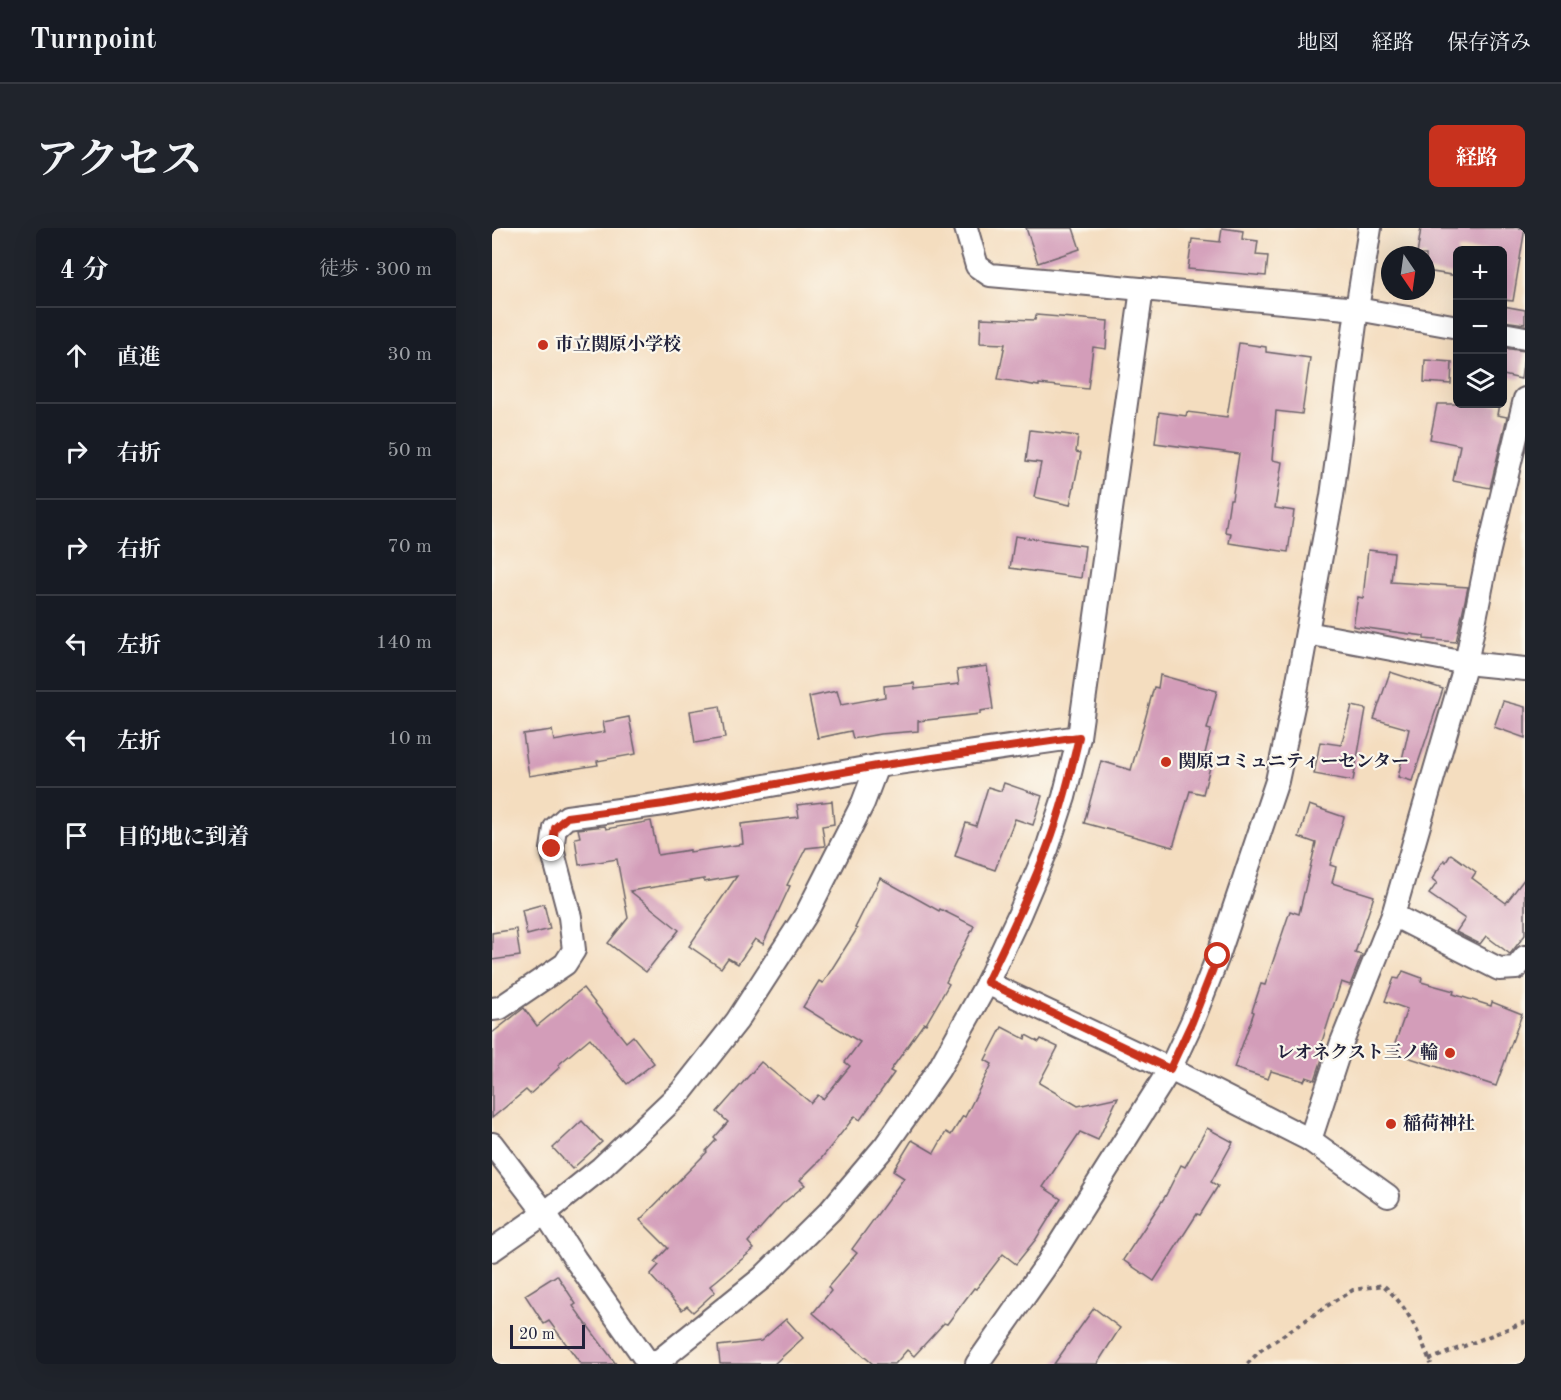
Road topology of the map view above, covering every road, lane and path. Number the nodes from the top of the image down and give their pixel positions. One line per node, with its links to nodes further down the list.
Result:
1 (966, 228): 3 (street)
2 (1371, 228): 4 (street)
3 (1142, 289): 4 (street); 12 (street)
4 (1357, 309): 5 (street); 9 (street)
5 (1453, 326)
6 (1507, 335): 7 (street)
7 (1525, 338)
8 (1525, 399): 10 (street)
9 (1307, 633): 10 (street); 18 (street)
10 (1466, 663): 11 (street); 14 (street)
11 (1525, 669)
12 (1079, 737): 13 (street); 16 (street)
13 (877, 766): 17 (street); 22 (street)
14 (1393, 915): 15 (street); 19 (street)
15 (1525, 957)
16 (987, 982): 18 (street); 27 (street)
17 (492, 1010)
18 (1170, 1069): 19 (street); 28 (street)
19 (1310, 1140): 21 (street)
20 (492, 1144): 22 (street)
21 (1388, 1196)
22 (545, 1213): 23 (street); 26 (street)
23 (492, 1250)
24 (1525, 1322): 25 (path)
25 (1430, 1362): 29 (path)
26 (649, 1364)
27 (656, 1364)
28 (977, 1364)
29 (1247, 1364)

